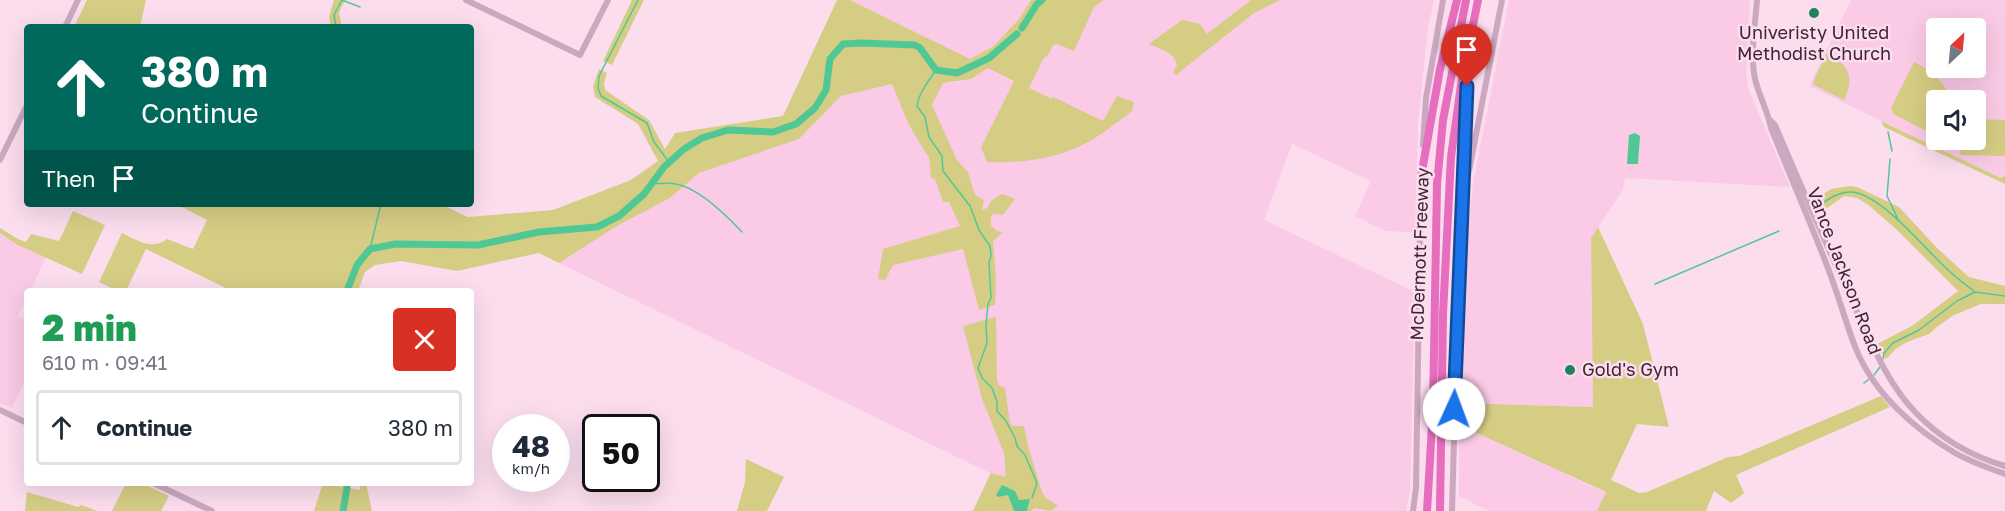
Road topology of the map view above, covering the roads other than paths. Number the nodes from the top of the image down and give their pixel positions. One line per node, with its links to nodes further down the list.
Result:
1 (78, 0): 10 (main road)
2 (466, 0): 3 (main road)
3 (608, 0)
4 (1443, 0): 15 (main road)
5 (1457, 0): 15 (highway)
6 (1467, 0): 22 (highway, McDermott Freeway)
7 (1478, 0): 11 (highway, McDermott Freeway)
8 (1502, 0): 16 (main road)
9 (1757, 0): 13 (main road, Vance Jackson Road)
10 (66, 24)
11 (1469, 44): 16 (highway); 25 (highway, McDermott Freeway)
12 (24, 111): 14 (main road)
13 (1769, 119): 19 (main road, Vance Jackson Road); 20 (main road, Vance Jackson Road)
14 (0, 160)
15 (1421, 177): 24 (main road)
16 (1463, 209): 26 (main road)
17 (0, 410): 18 (main road)
18 (24, 422)
19 (2005, 466)
20 (2005, 474)
21 (159, 486): 23 (main road)
22 (1427, 508)
23 (212, 511)
24 (1413, 511)
25 (1440, 511)
26 (1452, 511)

